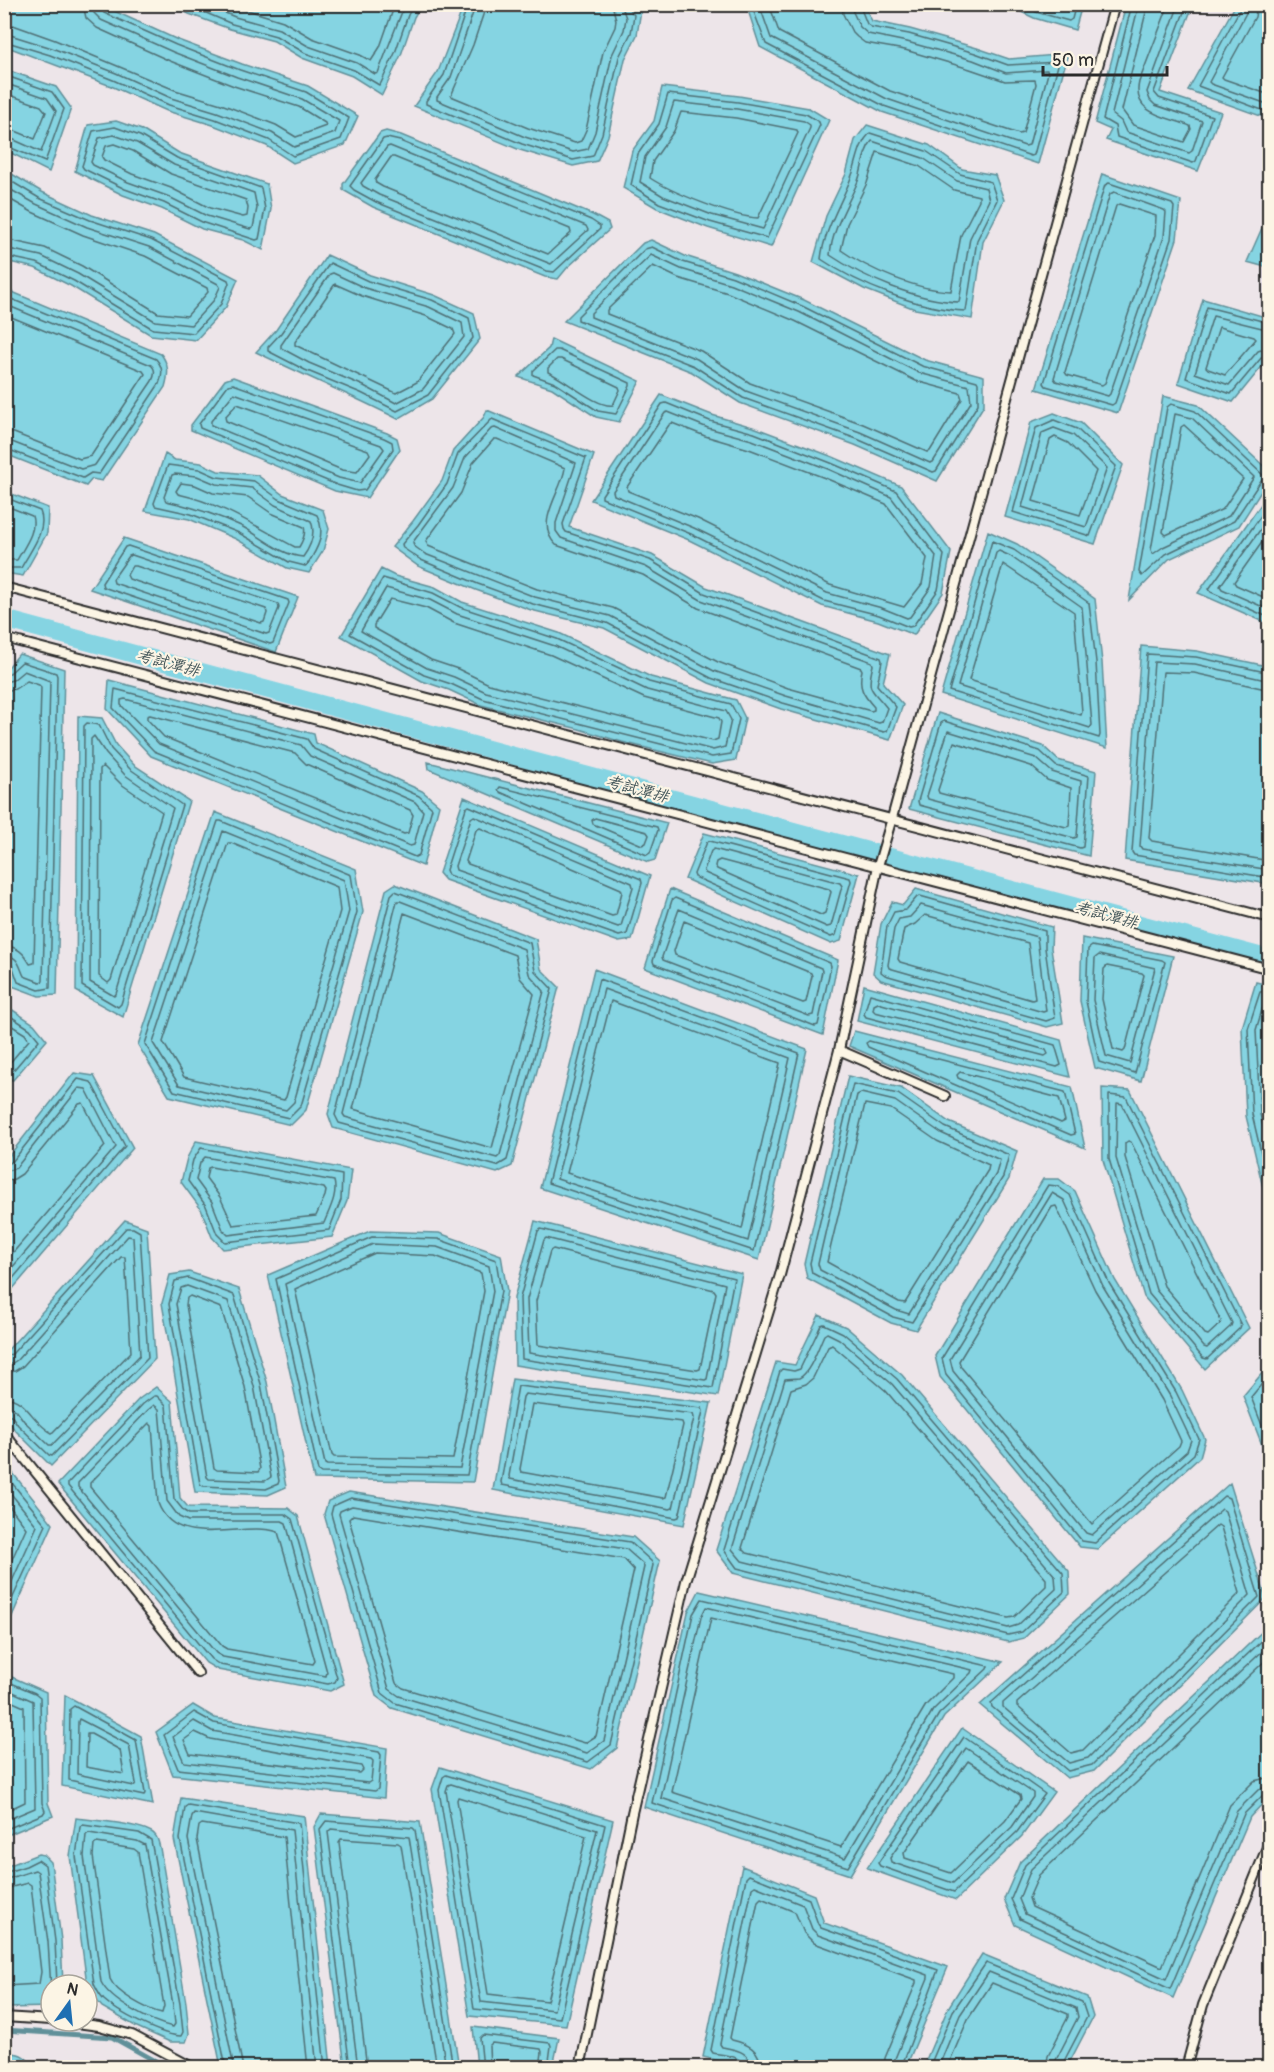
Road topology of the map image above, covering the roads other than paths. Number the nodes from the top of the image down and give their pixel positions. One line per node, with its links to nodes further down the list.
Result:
1 (1115, 4): 4 (lane)
2 (4, 587): 4 (lane)
3 (4, 638): 5 (lane)
4 (891, 822): 5 (lane); 6 (lane)
5 (879, 863): 7 (lane); 8 (lane)
6 (1269, 918)
7 (1269, 969)
8 (839, 1050): 9 (lane); 17 (lane)
9 (945, 1096)
10 (4, 1433): 11 (lane)
11 (198, 1672)
12 (1269, 1840): 18 (lane)
13 (4, 2017): 14 (lane)
14 (39, 2019)
15 (99, 2026): 16 (lane)
16 (194, 2067)
17 (580, 2067)
18 (1186, 2067)

